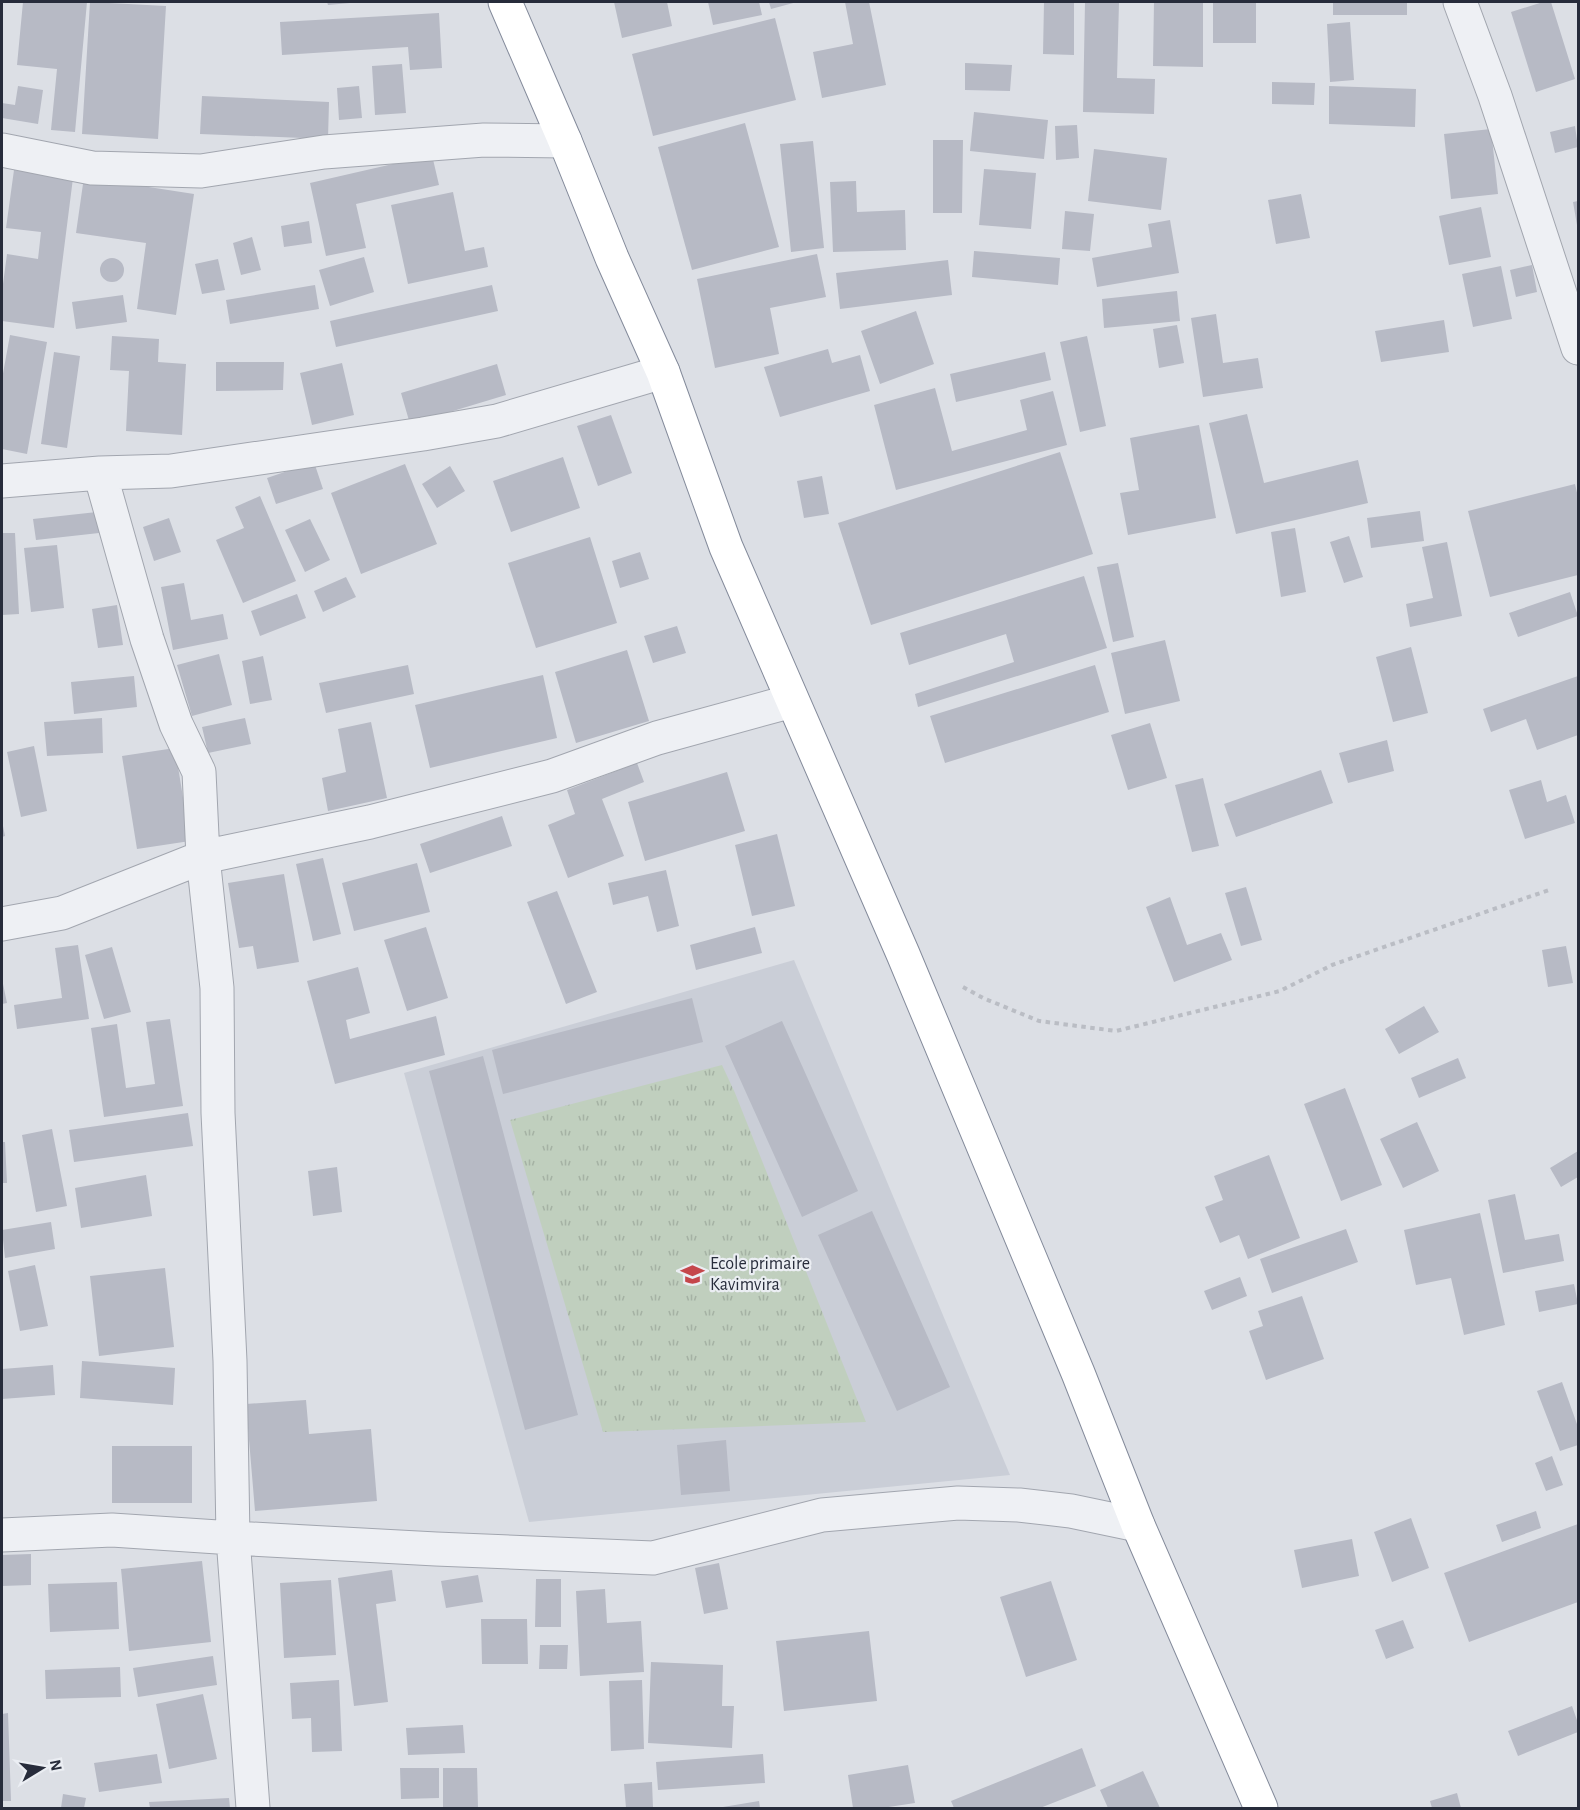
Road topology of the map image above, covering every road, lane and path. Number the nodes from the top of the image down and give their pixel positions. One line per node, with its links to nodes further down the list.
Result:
1 (505, 2): 3 (highway)
2 (1460, 2): 5 (street)
3 (565, 141): 4 (street); 6 (highway)
4 (2, 150)
5 (1578, 348)
6 (663, 372): 7 (street); 9 (highway)
7 (100, 473): 8 (street); 10 (street)
8 (2, 481)
9 (792, 702): 10 (street); 14 (highway)
10 (203, 857): 12 (street); 16 (street)
11 (1549, 890): 13 (path)
12 (2, 924)
13 (963, 987)
14 (1138, 1525): 16 (street); 18 (highway)
15 (2, 1535): 16 (street)
16 (233, 1538): 17 (street)
17 (253, 1809)
18 (1261, 1809)

